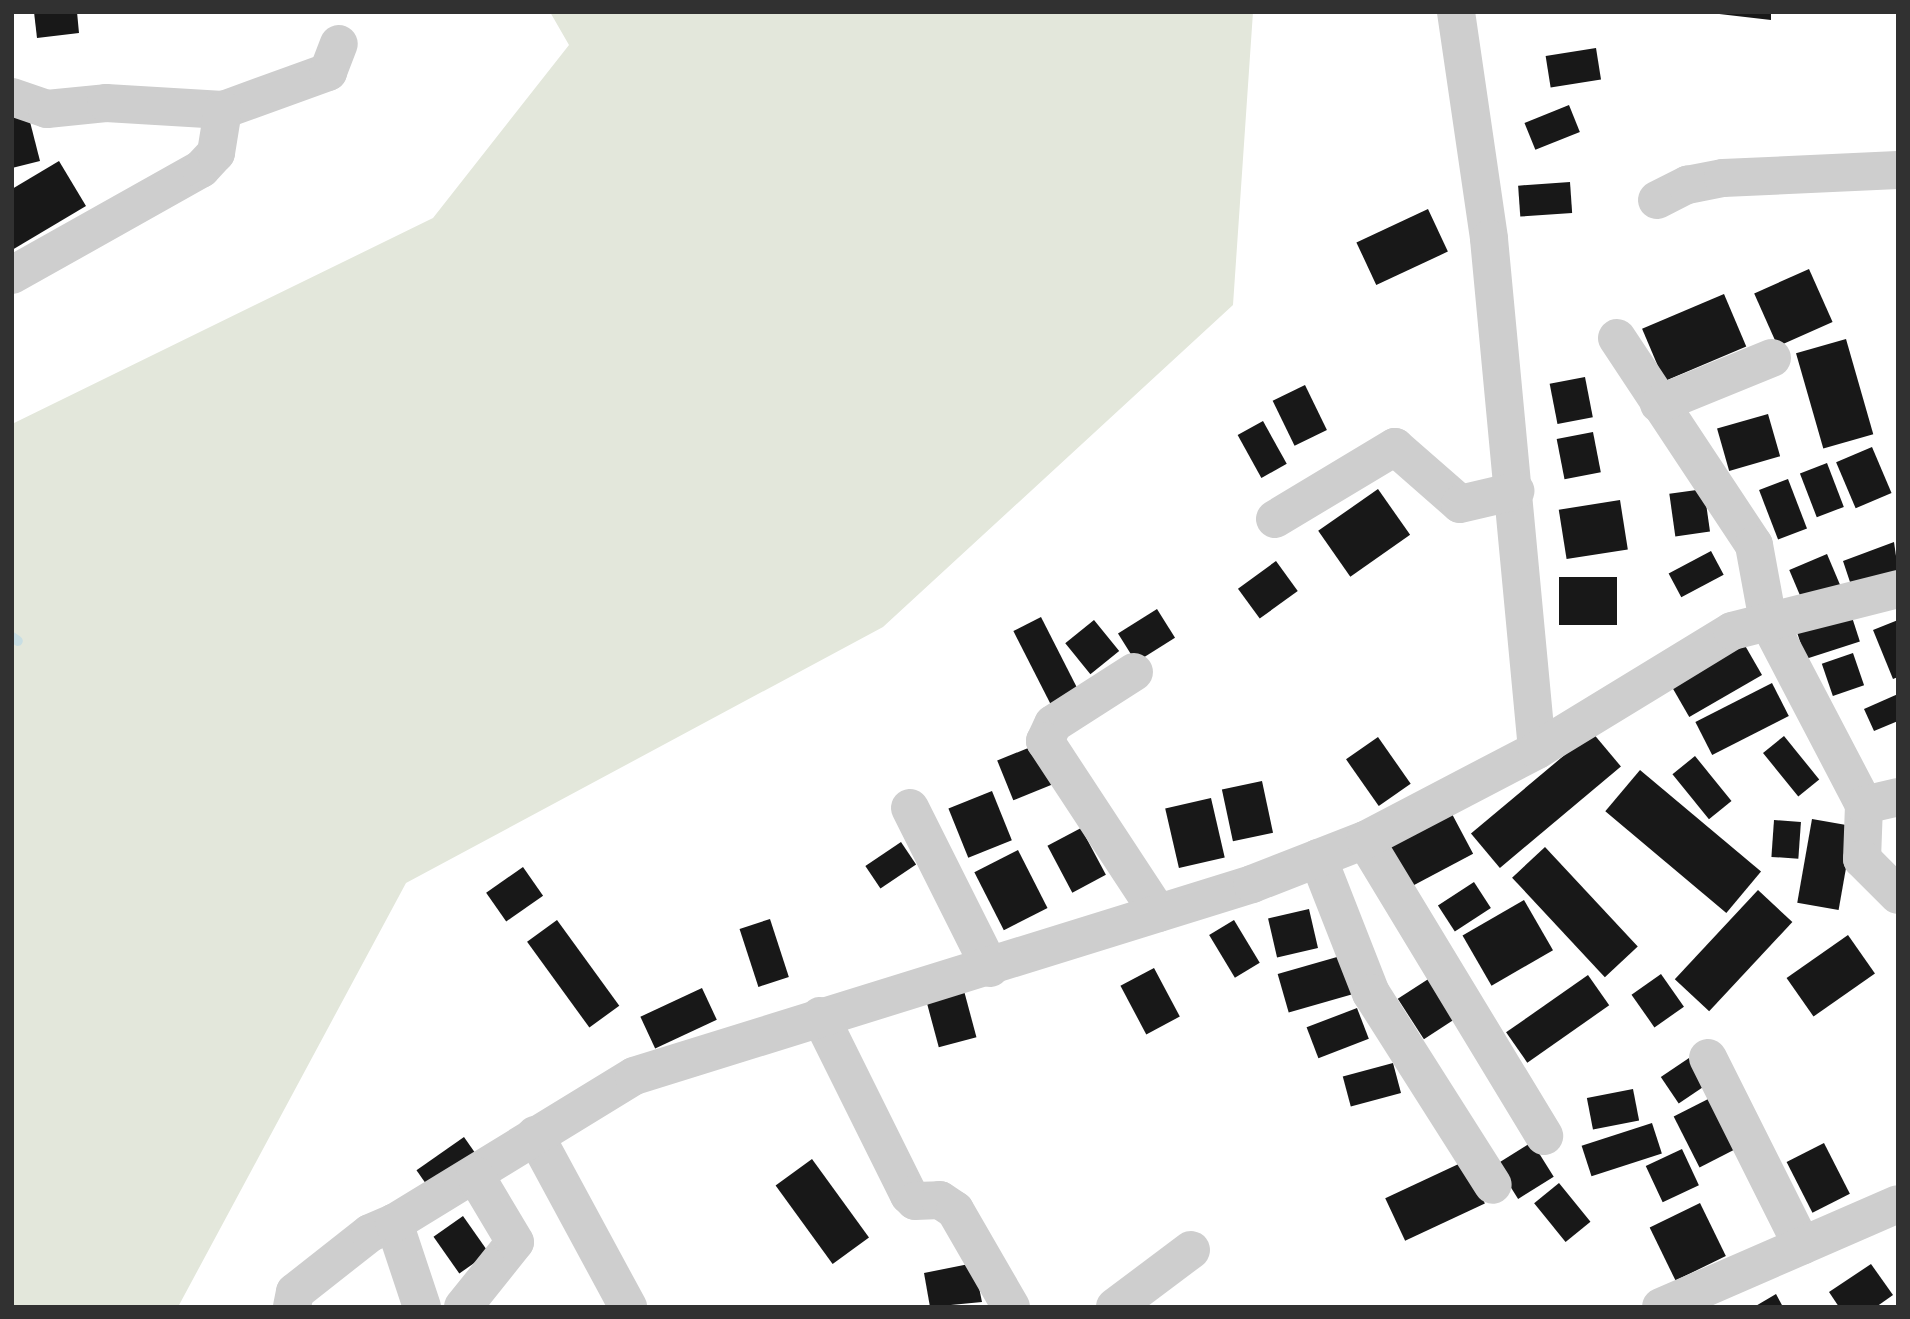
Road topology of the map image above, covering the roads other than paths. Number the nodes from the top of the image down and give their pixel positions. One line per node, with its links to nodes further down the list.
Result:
1 (1456, 12): 11 (street)
2 (339, 44): 4 (street)
3 (12, 97): 4 (street)
4 (223, 110): 7 (street)
5 (1898, 170): 6 (street)
6 (1657, 200)
7 (12, 275)
8 (1617, 338): 10 (street)
9 (1772, 358): 10 (street)
10 (1659, 404): 14 (street)
11 (1515, 491): 12 (street); 16 (street)
12 (1275, 519)
13 (1898, 589): 14 (street)
14 (1768, 621): 16 (street); 17 (street)
15 (1134, 673): 22 (street)
16 (1537, 750): 19 (street)
17 (1881, 801): 21 (street)
18 (910, 808): 23 (street)
19 (1365, 840): 20 (street); 27 (street)
20 (1318, 858): 22 (street); 29 (street)
21 (1898, 895)
22 (1158, 913): 23 (street)
23 (990, 968): 24 (street)
24 (820, 1016): 26 (street); 38 (street)
25 (1708, 1058): 32 (street)
26 (535, 1135): 28 (street); 37 (street)
27 (1544, 1136)
28 (475, 1175): 31 (street); 36 (street)
29 (1493, 1185)
30 (1898, 1204): 32 (street)
31 (394, 1223): 34 (street); 35 (street)
32 (1802, 1246): 40 (street)
33 (1191, 1250): 39 (street)
34 (292, 1307)
35 (422, 1307)
36 (463, 1307)
37 (628, 1307)
38 (1011, 1307)
39 (1115, 1307)
40 (1661, 1307)

